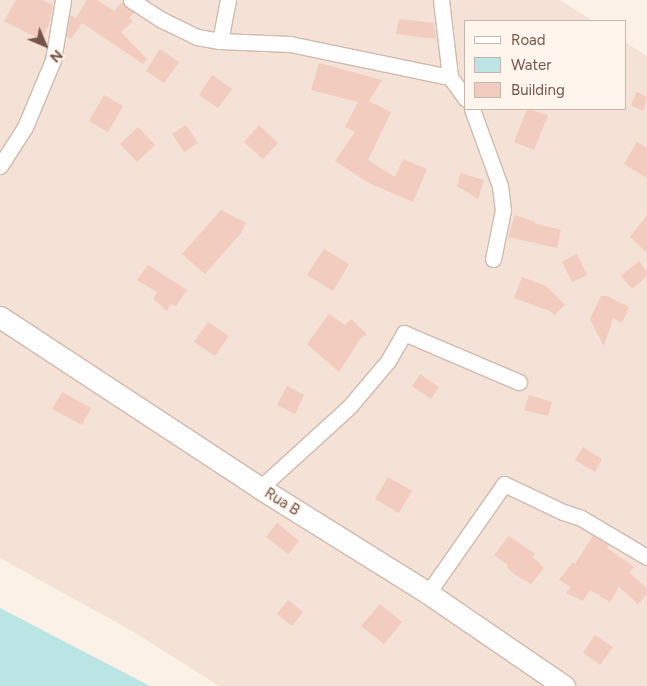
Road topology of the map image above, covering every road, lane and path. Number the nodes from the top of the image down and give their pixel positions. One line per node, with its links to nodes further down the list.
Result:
1 (64, 0): 9 (street)
2 (131, 0): 5 (street)
3 (228, 0): 5 (street)
4 (441, 0): 6 (street)
5 (220, 41): 6 (street)
6 (450, 77): 7 (street)
7 (464, 96)
8 (472, 110): 10 (street)
9 (0, 166)
10 (493, 259)
11 (0, 317): 13 (main road, Rua B)
12 (519, 382): 13 (street)
13 (260, 488): 15 (main road, Rua B)
14 (647, 557): 15 (street)
15 (428, 593): 16 (main road, Rua B)
16 (564, 686)

